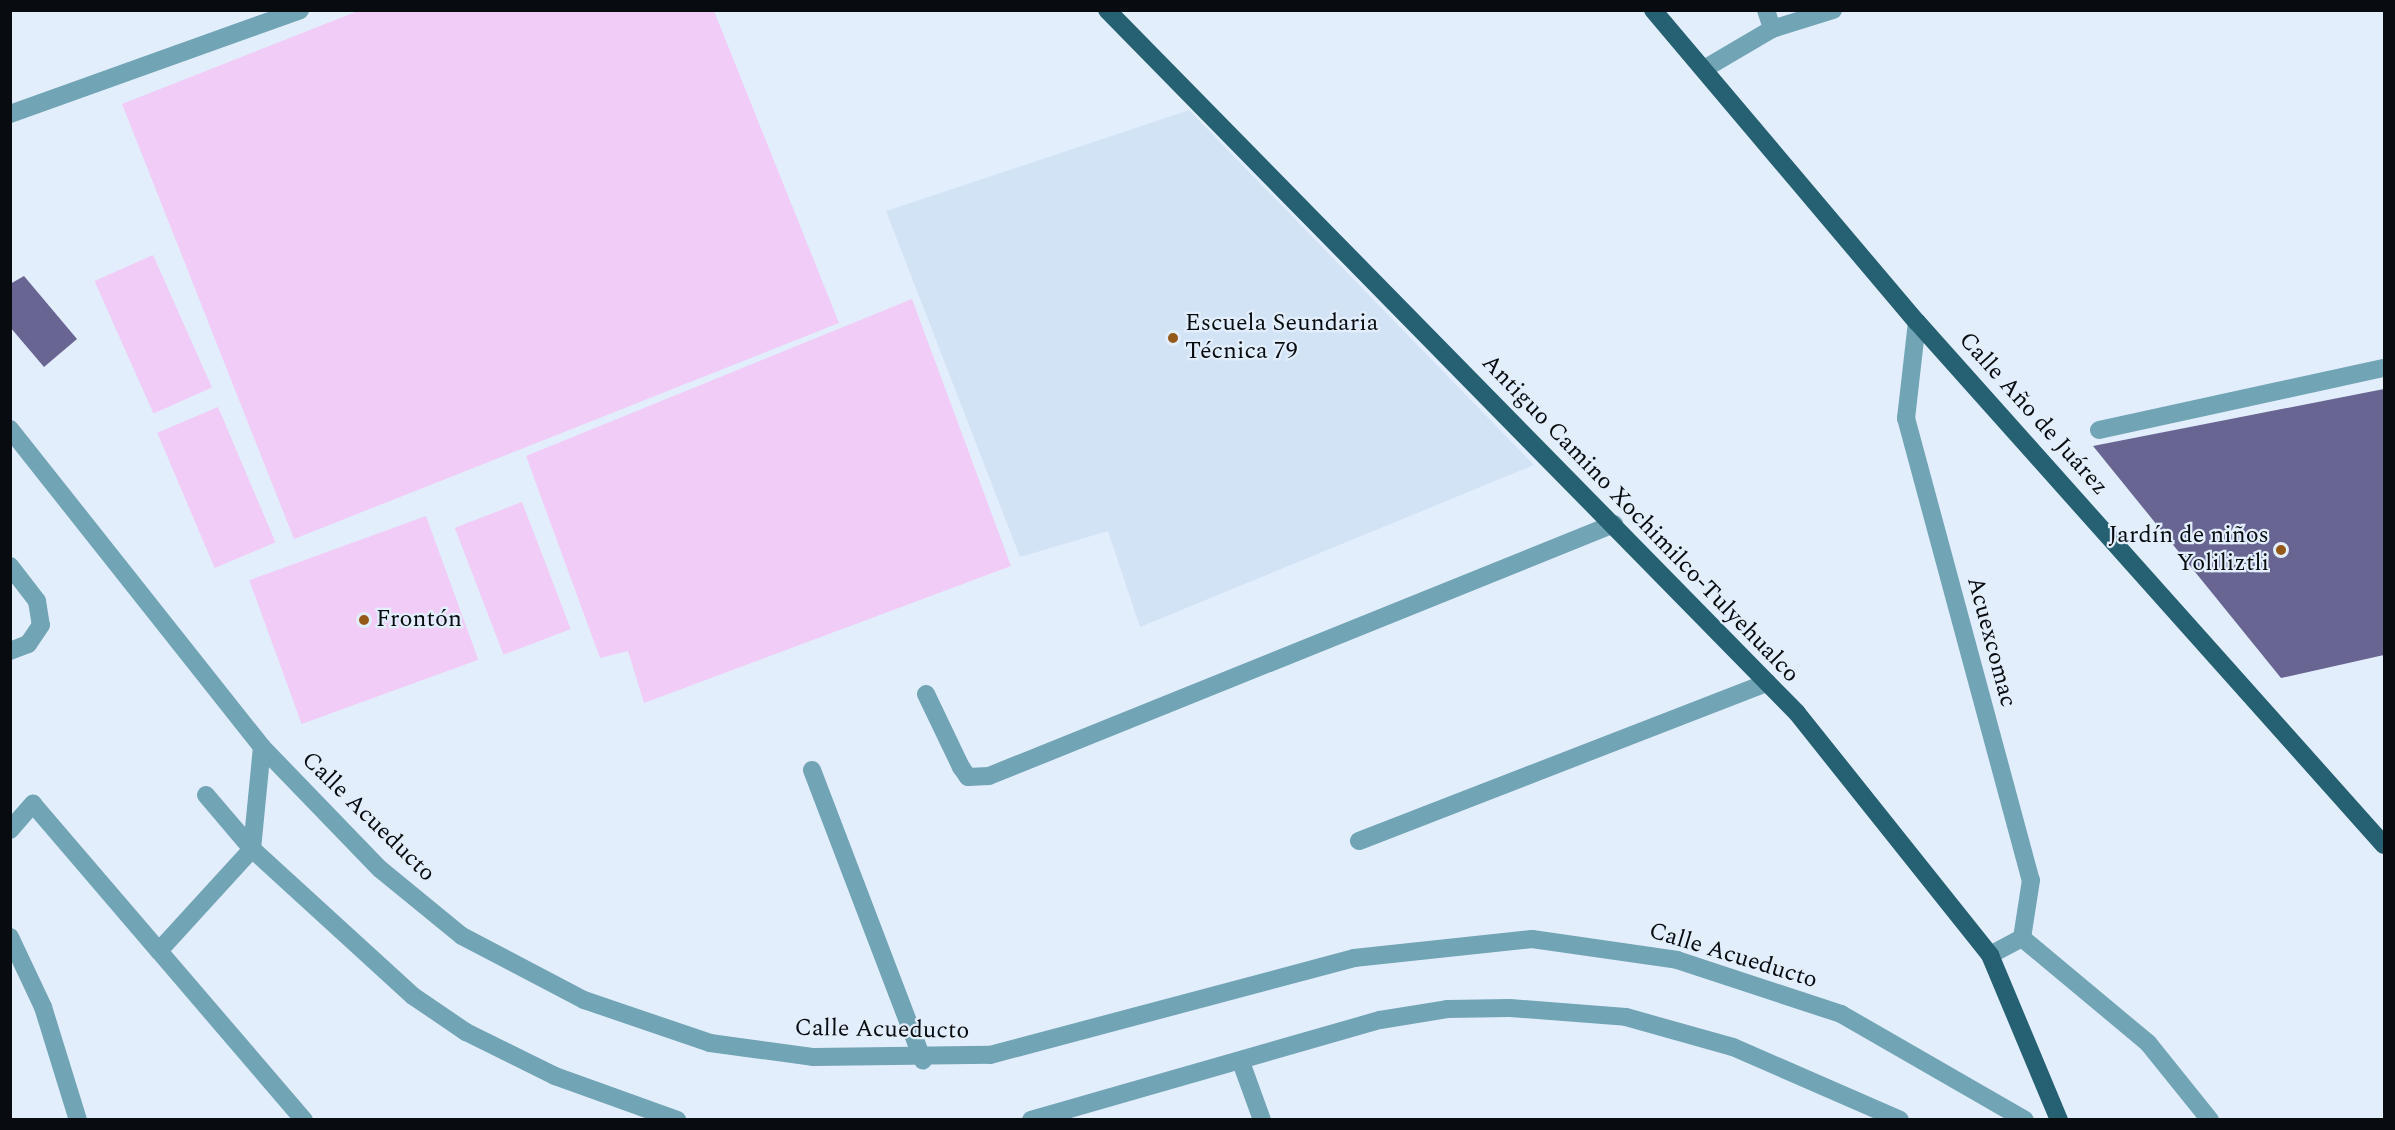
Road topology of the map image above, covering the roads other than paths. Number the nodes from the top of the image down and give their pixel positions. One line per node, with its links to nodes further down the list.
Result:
1 (300, 10): 8 (street)
2 (1107, 10): 13 (main road, Antiguo Camino Xochimilco-Tulyehualco)
3 (1653, 10): 7 (main road, Calle Año de Juárez)
4 (1766, 10): 6 (street)
5 (1833, 10): 6 (street)
6 (1772, 29): 7 (street)
7 (1704, 69): 9 (main road, Calle Año de Juárez)
8 (10, 114)
9 (1917, 322): 23 (main road, Calle Año de Juárez); 26 (street, Acuexcomac)
10 (2385, 368): 12 (street)
11 (10, 429): 18 (street, Calle Acueducto)
12 (2099, 430)
13 (1614, 524): 16 (main road, Antiguo Camino Xochimilco-Tulyehualco); 17 (street)
14 (10, 566): 15 (street)
15 (10, 651)
16 (1767, 683): 22 (street); 28 (main road, Antiguo Camino Xochimilco-Tulyehualco)
17 (926, 694)
18 (262, 747): 24 (street); 29 (street, Calle Acueducto)
19 (812, 770): 29 (street)
20 (206, 795): 24 (street)
21 (10, 830): 27 (street)
22 (1359, 842)
23 (2385, 845)
24 (252, 849): 27 (street); 33 (street)
25 (10, 938): 31 (street)
26 (2022, 938): 28 (street); 39 (street)
27 (159, 951): 32 (street)
28 (1990, 955): 38 (main road, Antiguo Camino Xochimilco-Tulyehualco)
29 (923, 1060): 37 (street, Calle Acueducto)
30 (1241, 1062): 34 (street); 35 (street); 36 (street)
31 (78, 1119)
32 (304, 1119)
33 (676, 1119)
34 (1031, 1119)
35 (1262, 1119)
36 (1900, 1119)
37 (2025, 1119)
38 (2059, 1119)
39 (2210, 1119)

